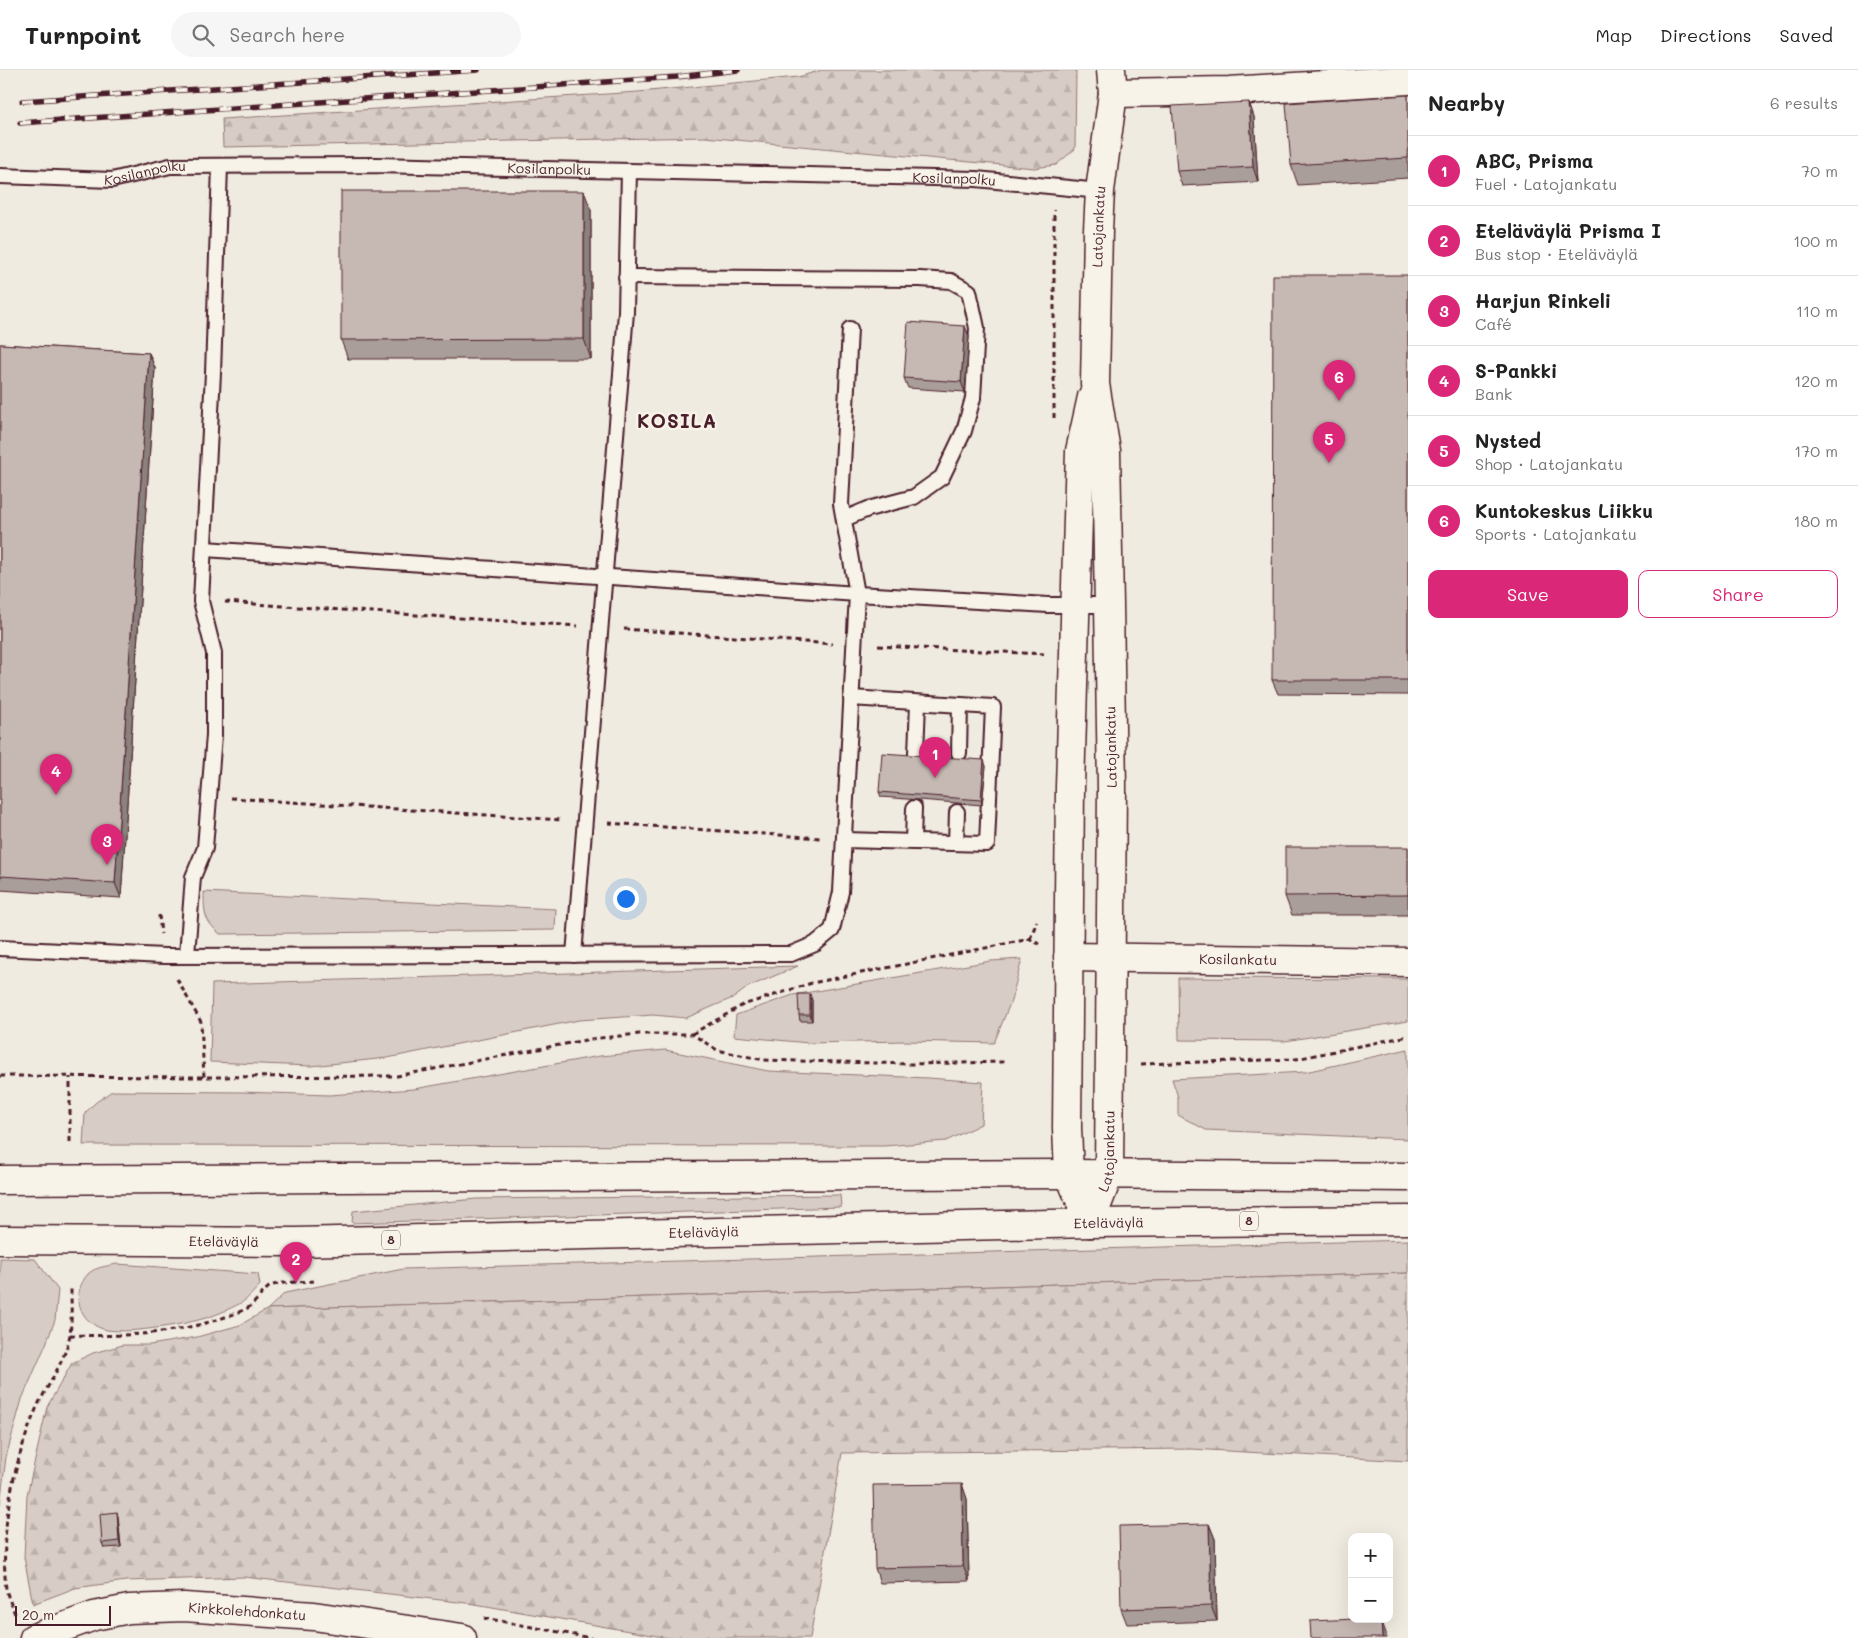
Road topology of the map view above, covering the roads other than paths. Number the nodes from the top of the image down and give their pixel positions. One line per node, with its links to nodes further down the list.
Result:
1 (1408, 80): 2 (main road)
2 (1112, 82): 6 (main road, Latojankatu)
3 (220, 166): 4 (lane, Kosilanpolku); 5 (lane, Kosilanpolku); 11 (lane)
4 (629, 171): 6 (lane, Kosilanpolku); 7 (lane)
5 (0, 176)
6 (1100, 190): 9 (main road, Latojankatu)
7 (626, 278): 10 (lane); 12 (lane)
8 (850, 329): 10 (lane)
9 (1095, 384): 14 (main road, Latojankatu); 15 (main road, Latojankatu)
10 (844, 519): 13 (lane)
11 (205, 549): 12 (lane); 27 (lane)
12 (605, 576): 13 (lane); 28 (lane)
13 (857, 594): 15 (lane); 16 (lane)
14 (1109, 605): 15 (lane); 30 (main road, Latojankatu)
15 (1077, 606): 29 (main road, Latojankatu)
16 (852, 698): 17 (lane); 23 (lane)
17 (918, 703): 18 (lane); 19 (lane)
18 (960, 705): 20 (lane); 25 (lane)
19 (916, 753)
20 (959, 753)
21 (914, 808): 24 (lane)
22 (957, 812): 25 (lane)
23 (844, 840): 24 (lane); 28 (lane)
24 (913, 842): 25 (lane)
25 (956, 843)
26 (0, 948): 27 (lane)
27 (187, 955): 28 (lane)
28 (574, 955)
29 (1068, 957): 30 (main road, Kosilankatu); 32 (main road, Latojankatu)
30 (1112, 958): 31 (main road, Kosilankatu); 33 (main road, Latojankatu)
31 (1408, 962)
32 (1069, 1174): 33 (main road); 35 (main road); 37 (main road, Latojankatu)
33 (1109, 1174): 34 (main road); 37 (main road, Latojankatu)
34 (1408, 1177)
35 (0, 1180)
36 (1408, 1220): 37 (main road, Eteläväylä / 8)
37 (1090, 1222): 38 (main road, Eteläväylä / 8)
38 (0, 1240)
39 (26, 1629): 40 (main road, Kirkkolehdonkatu)
40 (462, 1638)

